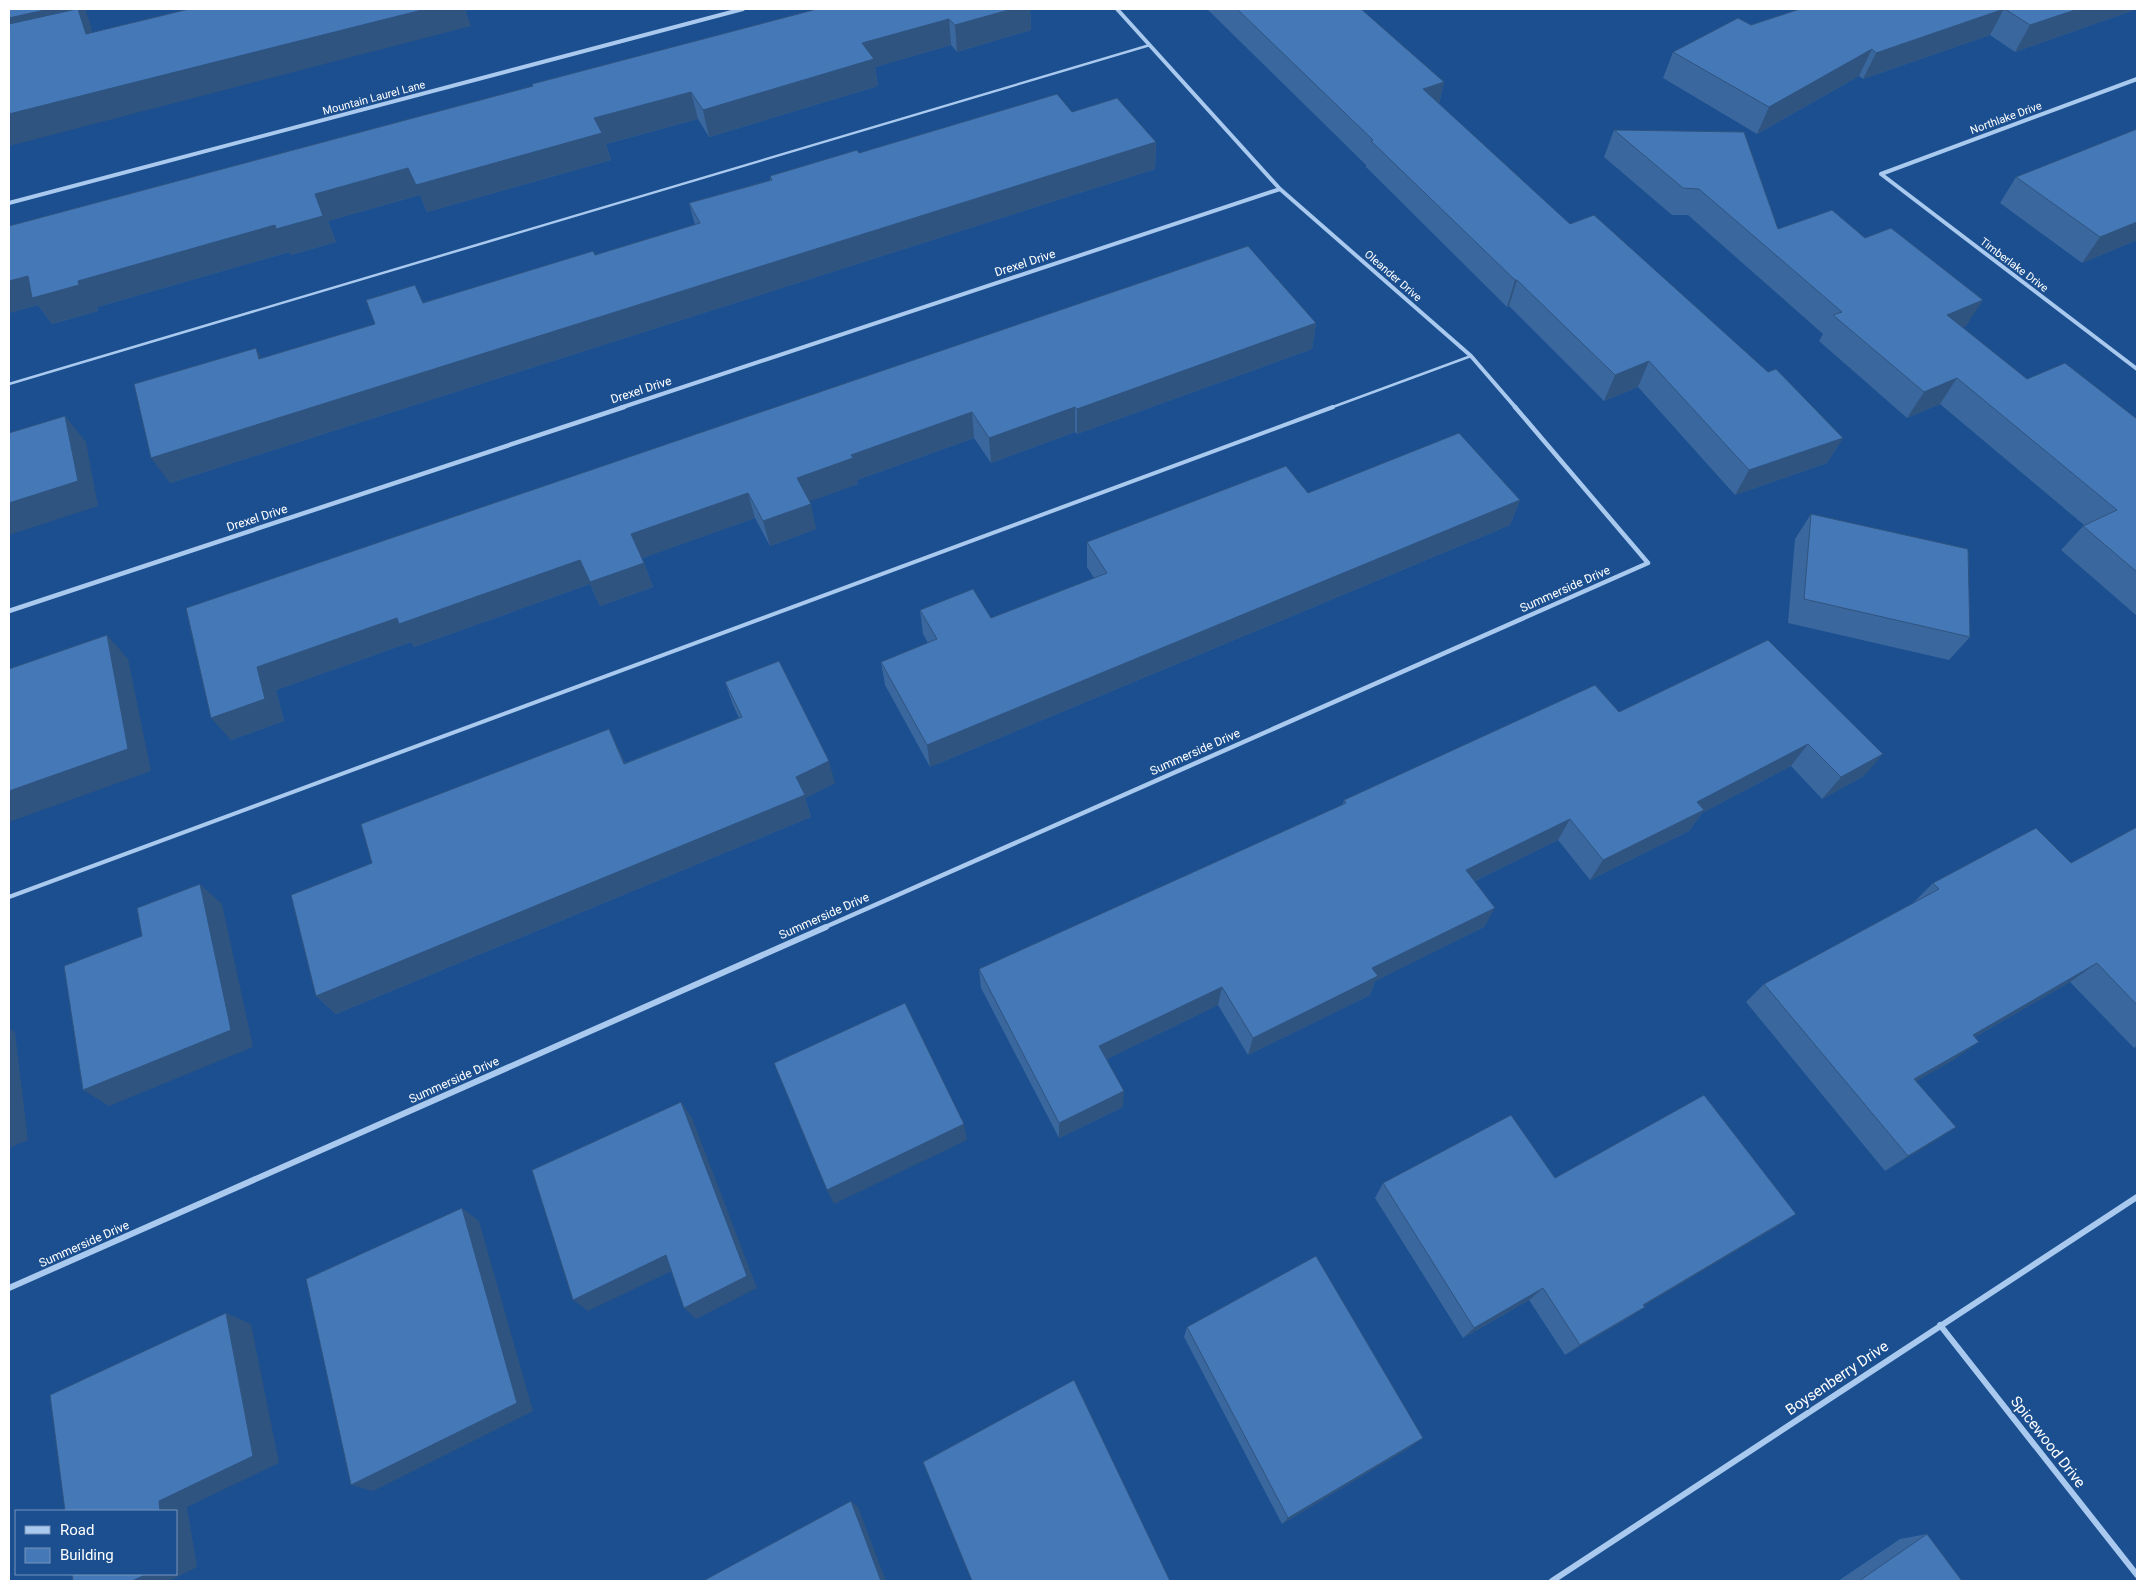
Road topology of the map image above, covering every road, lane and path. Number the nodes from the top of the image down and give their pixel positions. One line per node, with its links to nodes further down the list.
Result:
1 (743, 9): 7 (street, Mountain Laurel Lane)
2 (1117, 9): 3 (street, Oleander Drive)
3 (1150, 45): 6 (street, Oleander Drive); 10 (lane)
4 (2137, 79): 5 (street, Northlake Drive)
5 (1881, 174): 9 (street, Timberlake Drive)
6 (1280, 189): 8 (street, Oleander Drive); 12 (street, Drexel Drive)
7 (9, 203)
8 (1471, 356): 11 (street, Oleander Drive); 13 (lane)
9 (2137, 369)
10 (9, 384)
11 (1648, 563): 15 (street, Summerside Drive)
12 (9, 611)
13 (9, 897)
14 (2137, 1197): 16 (street, Boysenberry Drive)
15 (9, 1288)
16 (1940, 1325): 17 (street, Spicewood Drive); 18 (street, Boysenberry Drive)
17 (2137, 1575)
18 (1552, 1581)

